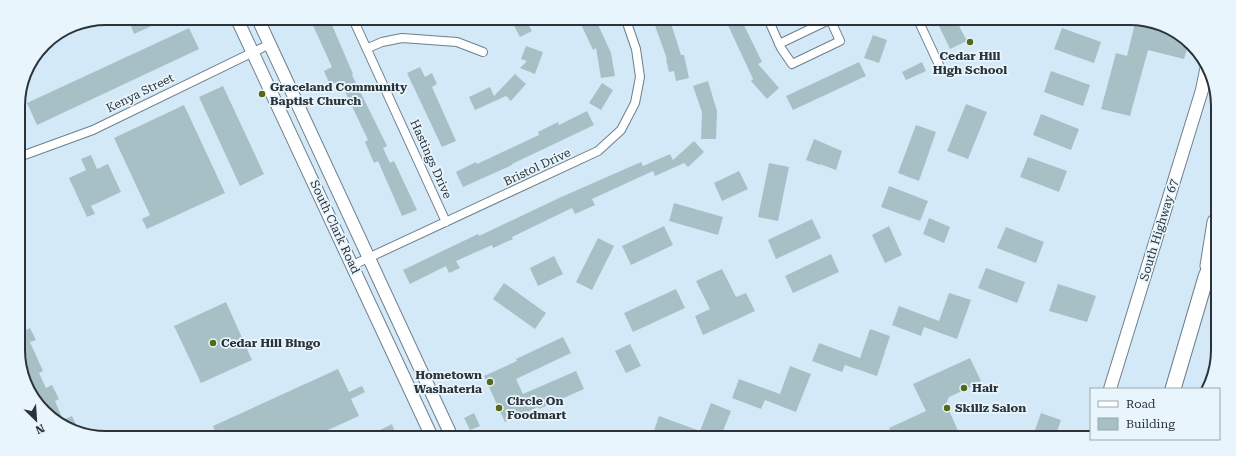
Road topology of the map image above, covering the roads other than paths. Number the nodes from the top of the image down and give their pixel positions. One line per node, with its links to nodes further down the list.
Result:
1 (240, 25): 12 (main road, South Clark Road)
2 (261, 25): 9 (main road, South Clark Road)
3 (356, 25): 11 (street, Hastings Drive)
4 (628, 25): 17 (street, Bristol Drive)
5 (771, 25): 10 (street)
6 (819, 25): 10 (street)
7 (833, 25): 10 (street)
8 (920, 25): 14 (street)
9 (270, 44): 12 (street, Kenya Street); 19 (main road, South Clark Road)
10 (779, 44)
11 (368, 48): 13 (street); 17 (street, Hastings Drive)
12 (253, 51): 16 (street, Kenya Street); 20 (main road, South Clark Road)
13 (483, 52)
14 (940, 67)
15 (1205, 75): 23 (main road, South Highway 67)
16 (25, 155)
17 (446, 222): 19 (street, Bristol Drive)
18 (1211, 250): 22 (highway)
19 (369, 258): 20 (street, Bristol Drive); 26 (main road, South Clark Road)
20 (353, 265): 25 (main road, South Clark Road)
21 (1211, 265): 22 (highway)
22 (1206, 277): 24 (highway)
23 (1110, 388)
24 (1173, 388)
25 (429, 431)
26 (449, 431)

